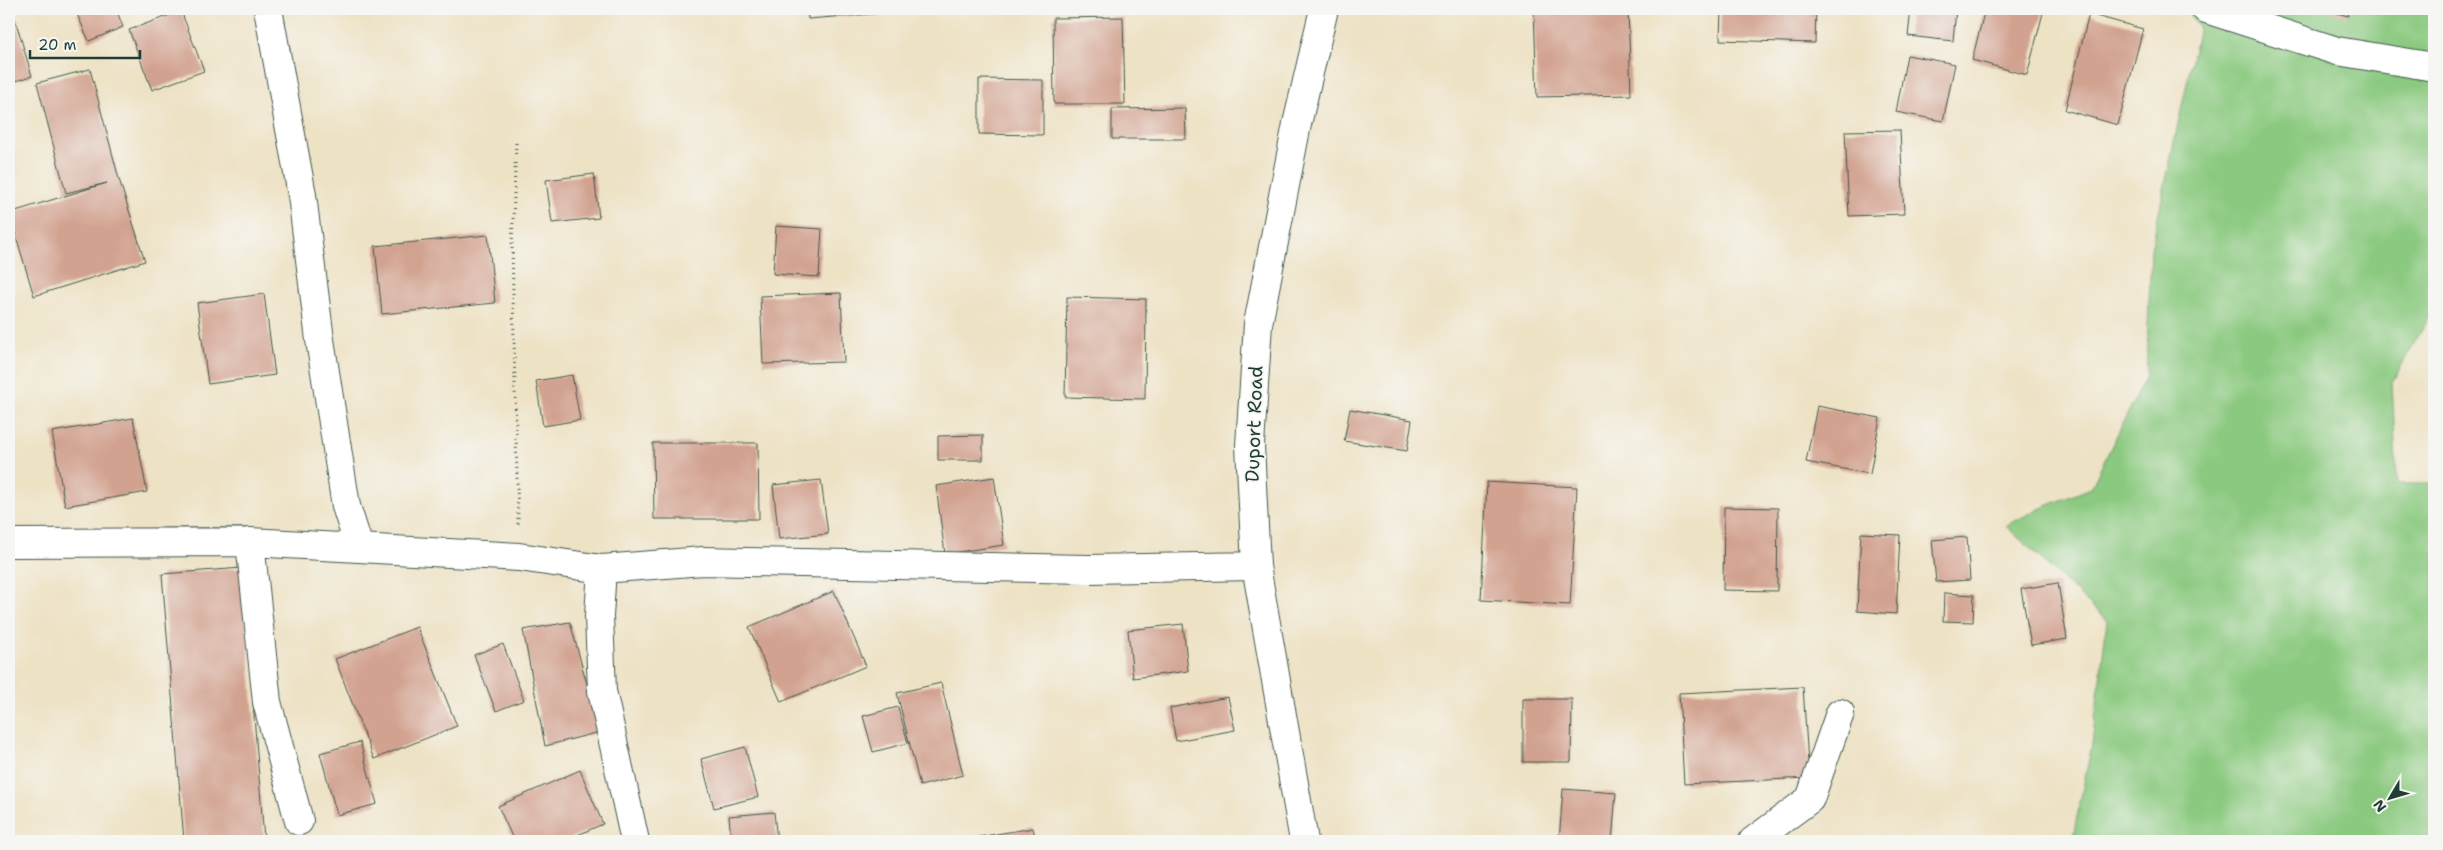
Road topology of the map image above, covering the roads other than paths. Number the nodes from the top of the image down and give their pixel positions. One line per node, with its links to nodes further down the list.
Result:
1 (268, 9): 7 (street)
2 (1324, 9): 8 (street, Duport Road)
3 (2206, 9): 4 (street)
4 (2434, 67)
5 (250, 542): 6 (street); 7 (street); 11 (street)
6 (9, 543)
7 (359, 547): 9 (street)
8 (1256, 566): 9 (street); 13 (street, Duport Road)
9 (602, 569): 12 (street)
10 (1840, 713): 14 (street)
11 (299, 821)
12 (636, 841)
13 (1304, 841)
14 (1753, 841)

